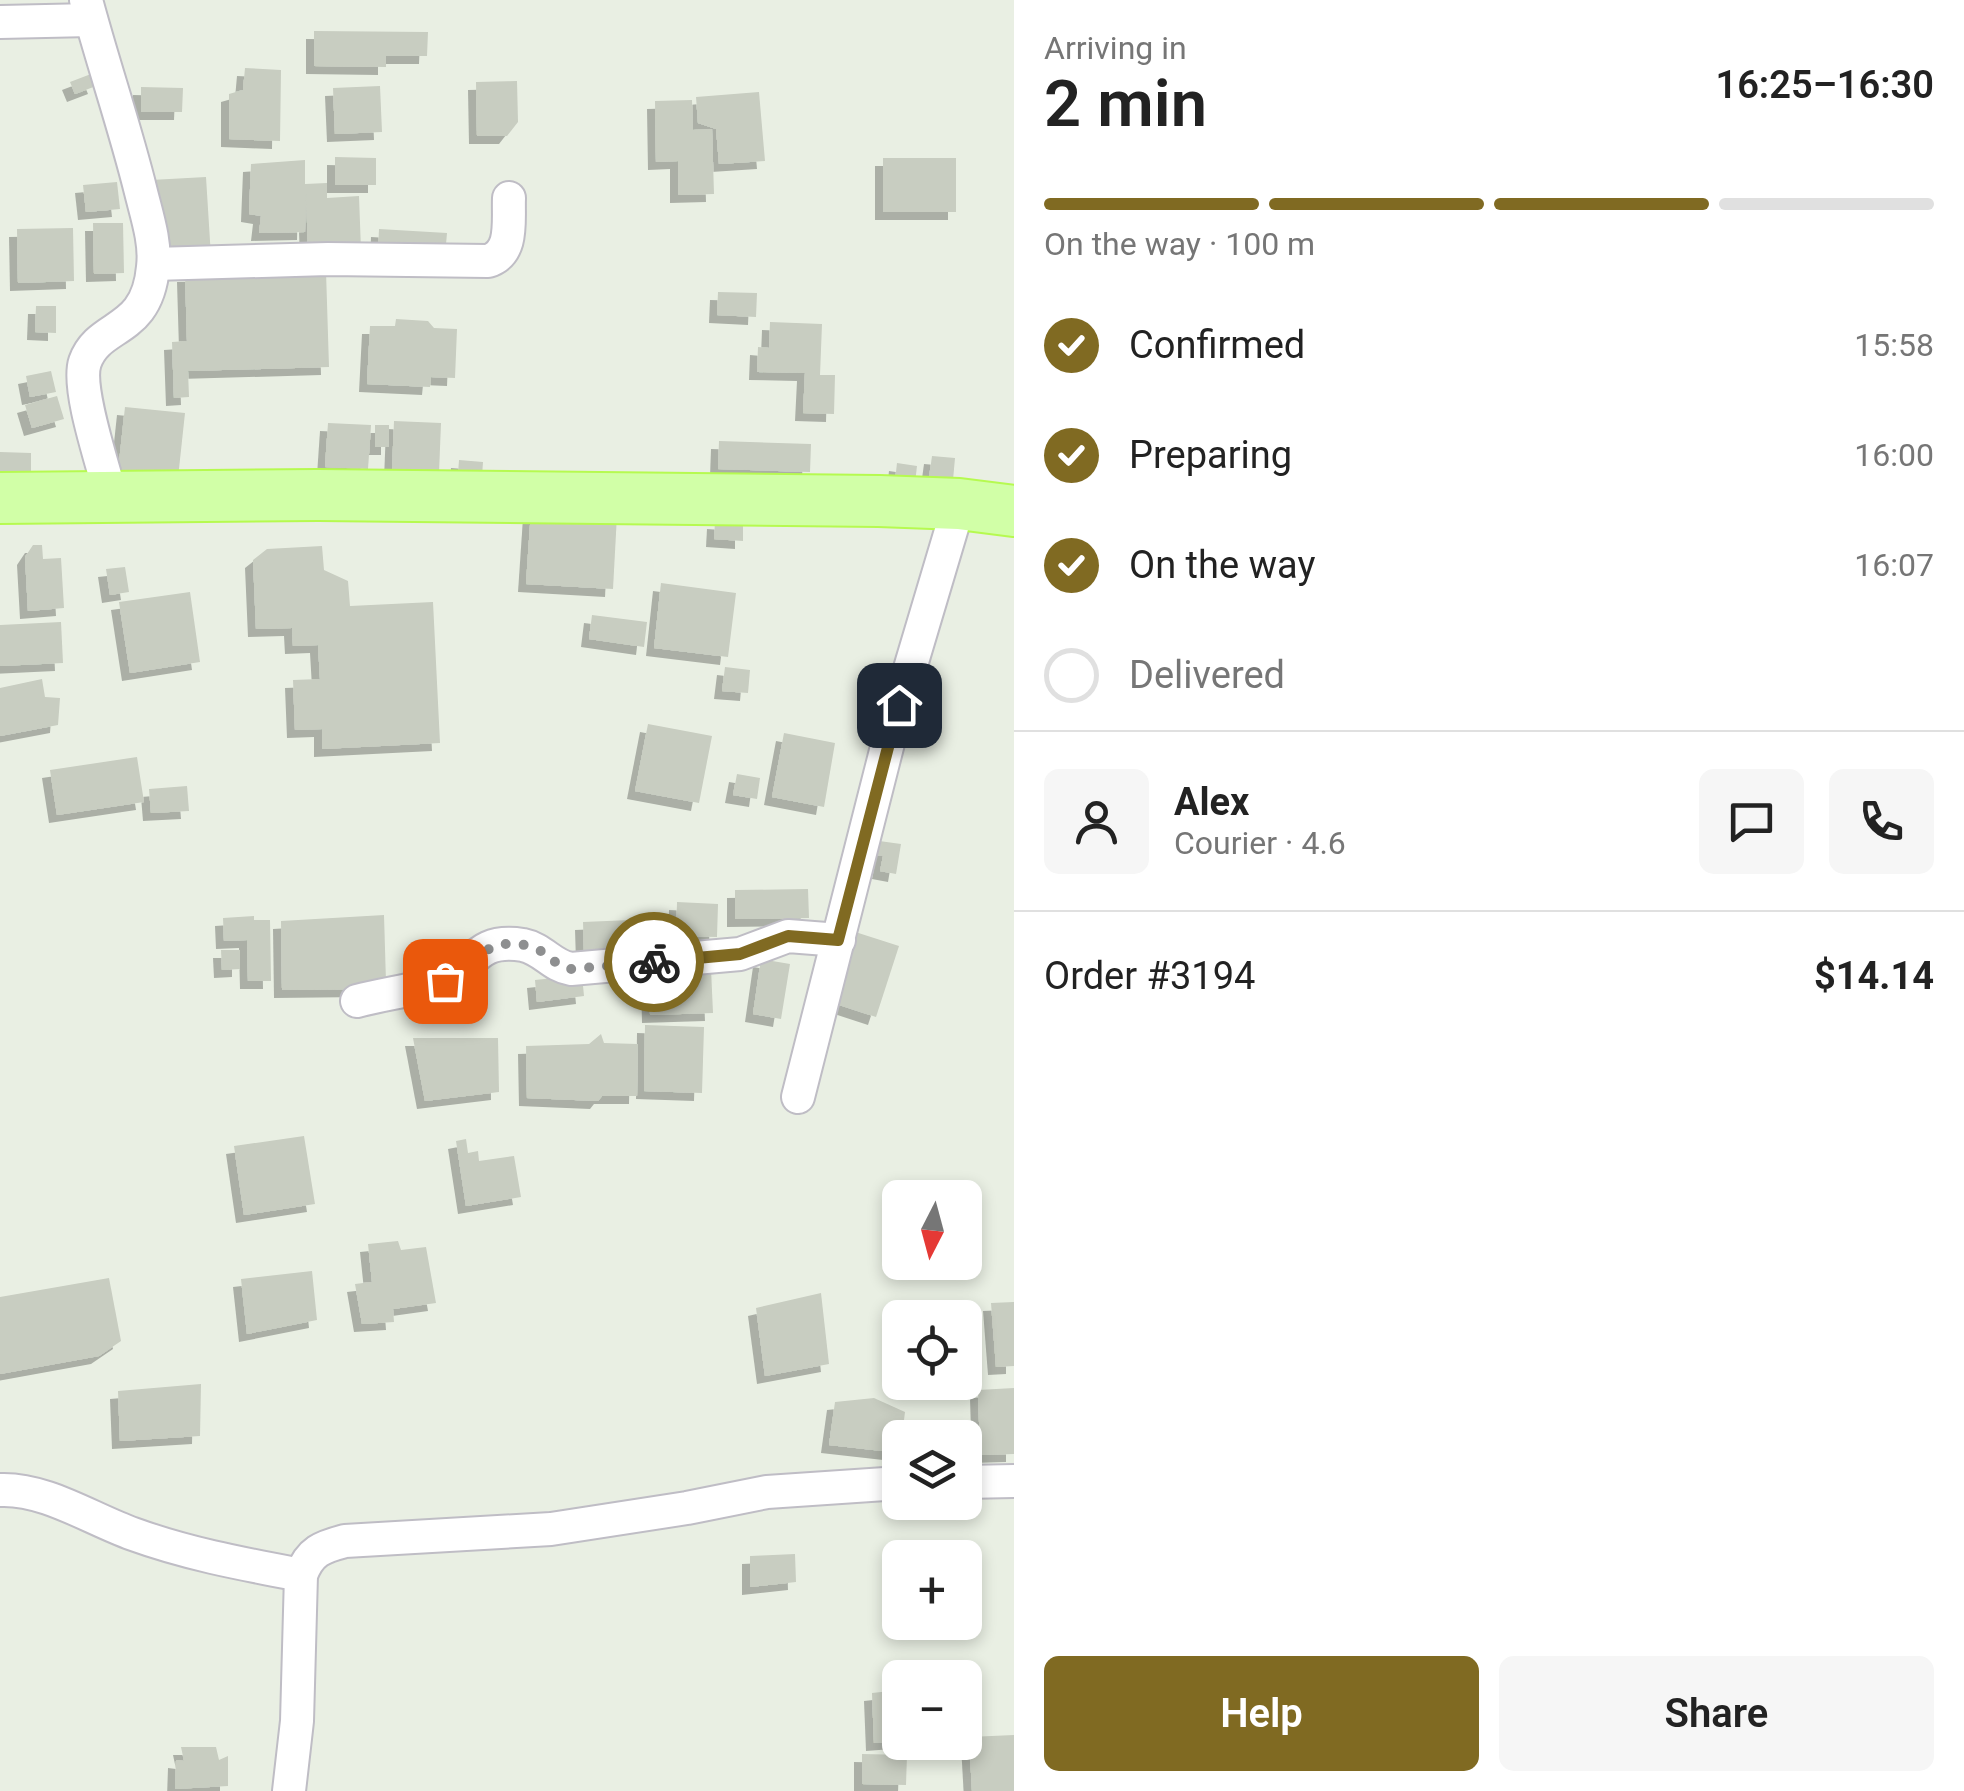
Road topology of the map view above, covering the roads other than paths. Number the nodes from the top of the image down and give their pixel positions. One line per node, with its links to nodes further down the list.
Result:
1 (88, 10): 2 (street); 4 (street)
2 (0, 22)
3 (509, 198): 4 (street)
4 (154, 264): 5 (street)
5 (112, 497): 6 (main road); 7 (main road)
6 (0, 498)
7 (958, 504): 8 (main road); 9 (street)
8 (1014, 511)
9 (838, 940): 10 (street); 11 (street)
10 (357, 1000)
11 (798, 1097)
12 (1014, 1481): 13 (street)
13 (982, 1482)
14 (882, 1484): 16 (street)
15 (0, 1490): 16 (street)
16 (301, 1575): 17 (street)
17 (289, 1791)

